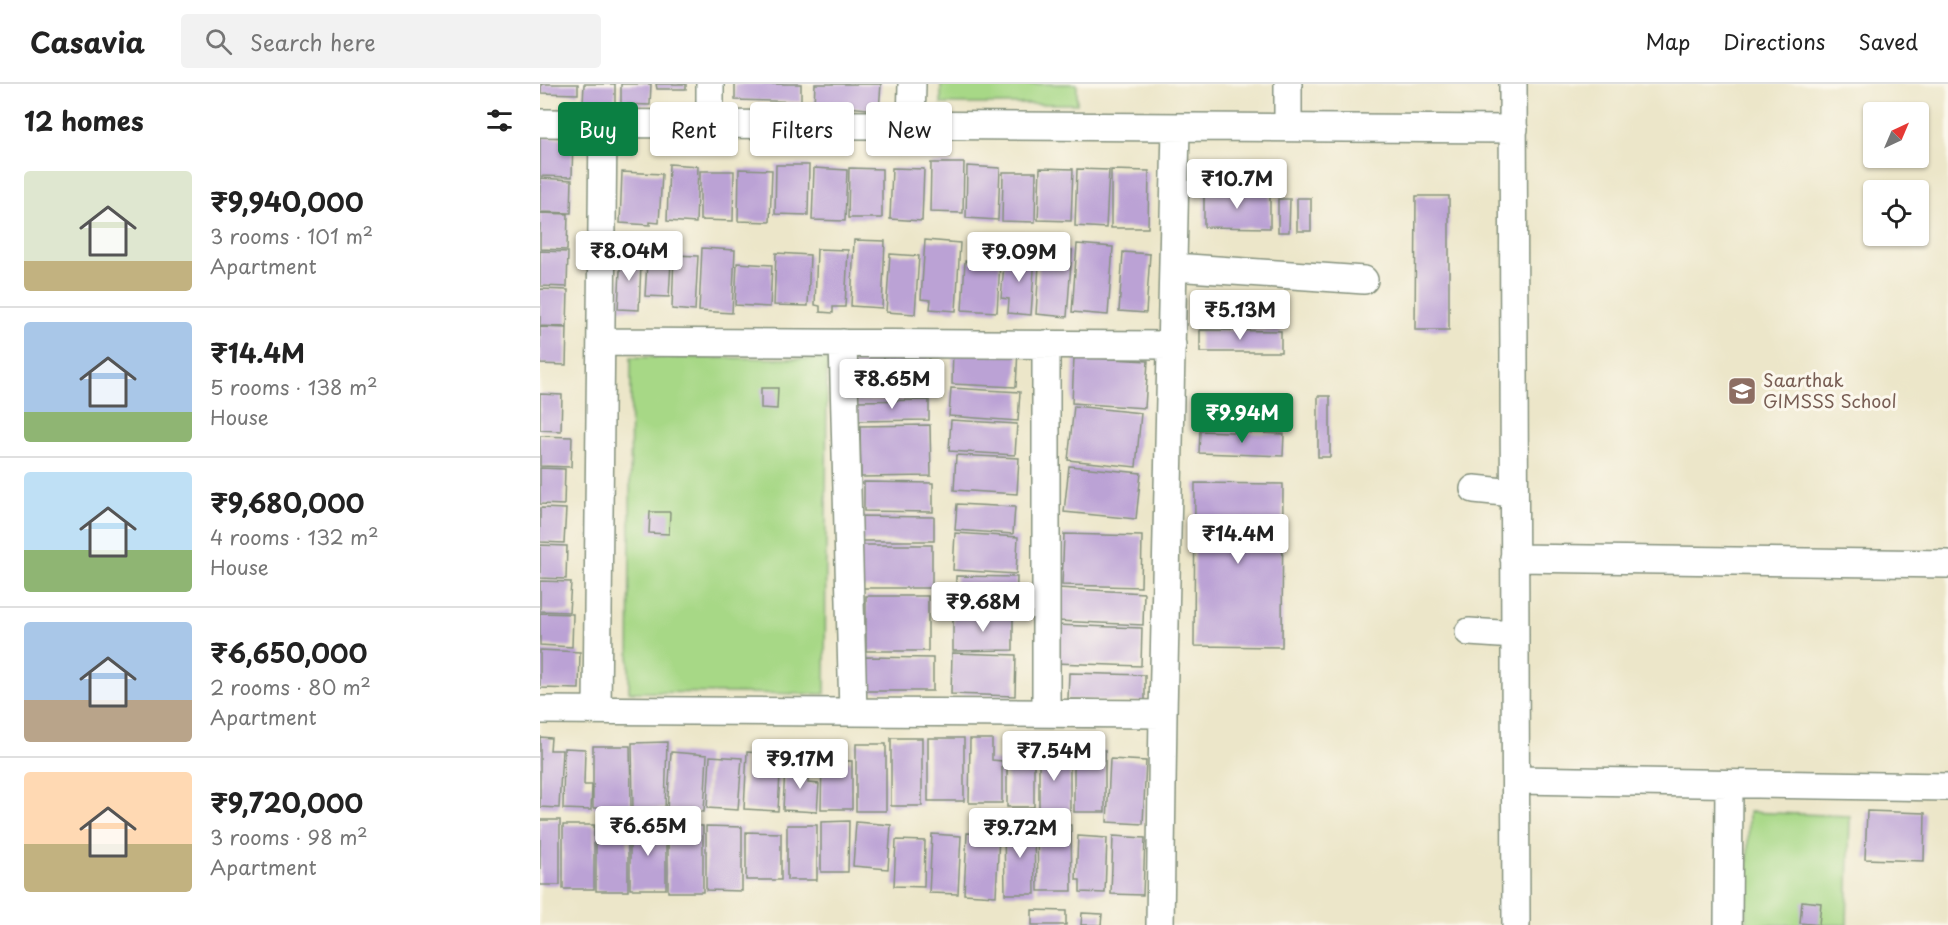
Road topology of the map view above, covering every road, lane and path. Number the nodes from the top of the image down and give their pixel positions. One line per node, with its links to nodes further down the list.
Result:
1 (710, 84): 5 (street)
2 (912, 84): 6 (street)
3 (1288, 84): 13 (street)
4 (1513, 84): 14 (street)
5 (710, 102)
6 (912, 102)
7 (540, 123): 8 (street)
8 (558, 123)
9 (738, 123): 10 (street)
10 (866, 125)
11 (952, 125): 12 (street)
12 (1176, 127): 13 (street); 16 (street)
13 (1288, 127): 14 (street)
14 (1514, 129): 23 (street)
15 (603, 156): 18 (street)
16 (1174, 267): 17 (street); 21 (street)
17 (1364, 280)
18 (602, 342): 19 (street); 29 (street)
19 (843, 343): 20 (street); 30 (street)
20 (1046, 344): 21 (street); 31 (street)
21 (1172, 345): 32 (street)
22 (1474, 489): 23 (street)
23 (1514, 493): 24 (street)
24 (1514, 558): 25 (street); 27 (street)
25 (1948, 564)
26 (1469, 632): 27 (street)
27 (1515, 635): 33 (street)
28 (540, 710): 29 (street)
29 (597, 710): 30 (street)
30 (853, 712): 31 (street)
31 (1046, 713): 32 (street)
32 (1162, 714): 36 (street)
33 (1516, 780): 34 (street); 37 (street)
34 (1729, 784): 35 (street); 38 (street)
35 (1948, 788)
36 (1160, 925)
37 (1516, 925)
38 (1728, 925)

